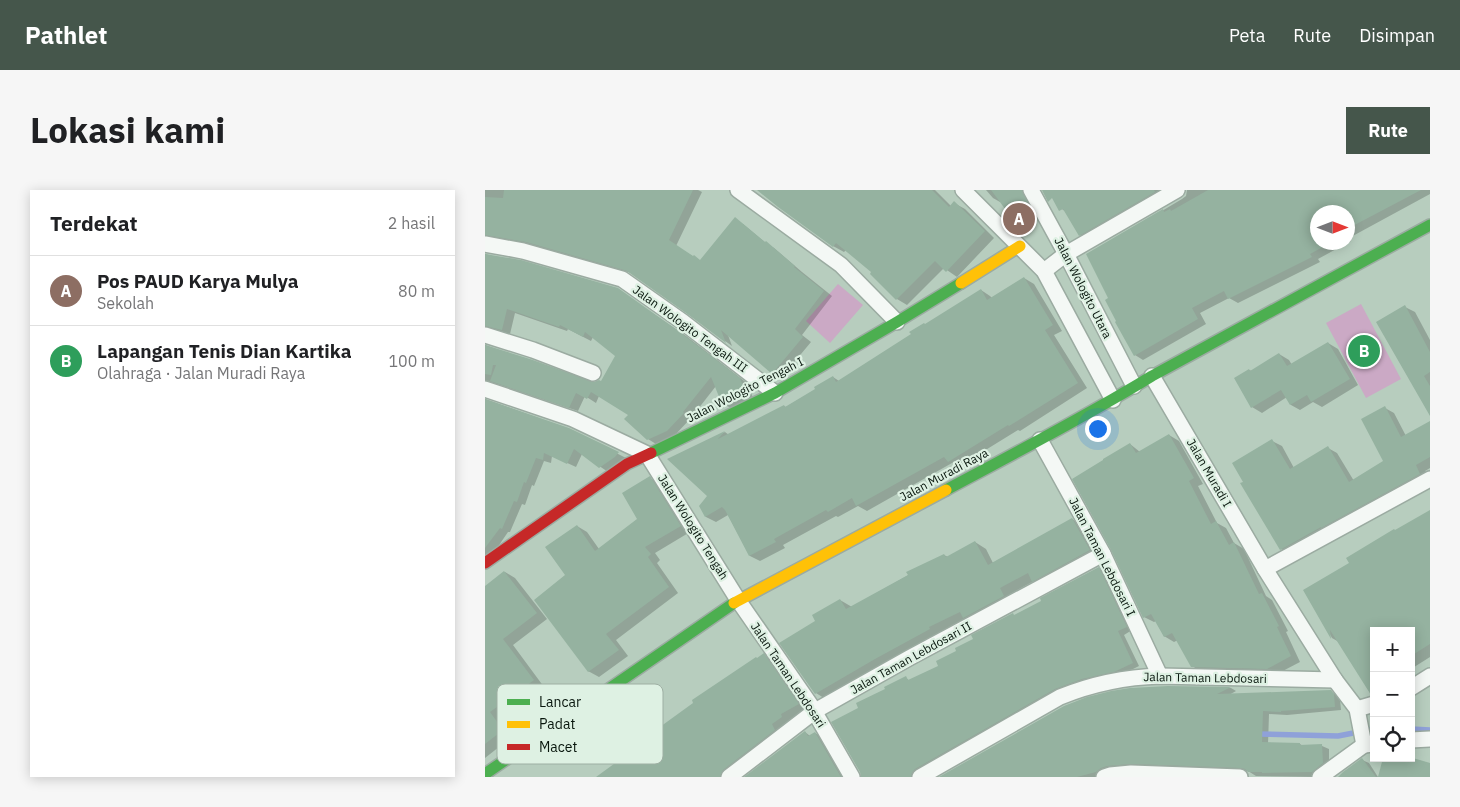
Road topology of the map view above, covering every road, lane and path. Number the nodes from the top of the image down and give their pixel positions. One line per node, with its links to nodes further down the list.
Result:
1 (738, 190): 10 (street)
2 (963, 190): 7 (street)
3 (1031, 190): 8 (street, Jalan Wologito Utara)
4 (1177, 190): 8 (street)
5 (1430, 225): 13 (street, Jalan Muradi Raya)
6 (485, 244): 16 (street, Jalan Wologito Tengah III)
7 (1020, 246): 9 (street); 10 (street, Jalan Wologito Tengah I)
8 (1066, 254): 9 (street); 14 (street, Jalan Wologito Utara)
9 (1044, 271): 17 (street)
10 (897, 322): 16 (street, Jalan Wologito Tengah I)
11 (485, 335): 12 (street)
12 (593, 373)
13 (1152, 376): 14 (street, Jalan Muradi Raya); 23 (street, Jalan Muradi I)
14 (1134, 386): 17 (street, Jalan Muradi Raya)
15 (485, 389): 19 (street)
16 (775, 393): 19 (street, Jalan Wologito Tengah I)
17 (1113, 400): 18 (street, Jalan Muradi Raya)
18 (1040, 440): 21 (street, Jalan Taman Lebdosari I); 24 (street, Jalan Muradi Raya)
19 (647, 454): 22 (street, Jalan Wologito Tengah I); 24 (street, Jalan Wologito Tengah)
20 (1430, 479): 23 (street)
21 (1103, 554): 25 (street, Jalan Taman Lebdosari I); 31 (street, Jalan Taman Lebdosari II)
22 (485, 564)
23 (1265, 569): 27 (street, Jalan Muradi I)
24 (738, 600): 28 (street, Jalan Muradi Raya); 31 (street, Jalan Taman Lebdosari)
25 (1160, 676): 27 (street, Jalan Taman Lebdosari); 40 (street, Jalan Taman Lebdosari)
26 (1430, 676): 29 (street)
27 (1335, 680): 32 (street, Jalan Muradi I)
28 (616, 684)
29 (1415, 685)
30 (1370, 707): 32 (street)
31 (815, 711): 38 (street, Jalan Taman Lebdosari II); 39 (street, Jalan Taman Lebdosari)
32 (1358, 715): 35 (street)
33 (1430, 738): 34 (street)
34 (1415, 740)
35 (1367, 743): 43 (street)
36 (500, 764): 37 (street, Jalan Muradi Raya)
37 (485, 774)
38 (729, 777)
39 (852, 777)
40 (920, 777)
41 (1104, 777): 42 (street)
42 (1240, 777)
43 (1320, 777)

